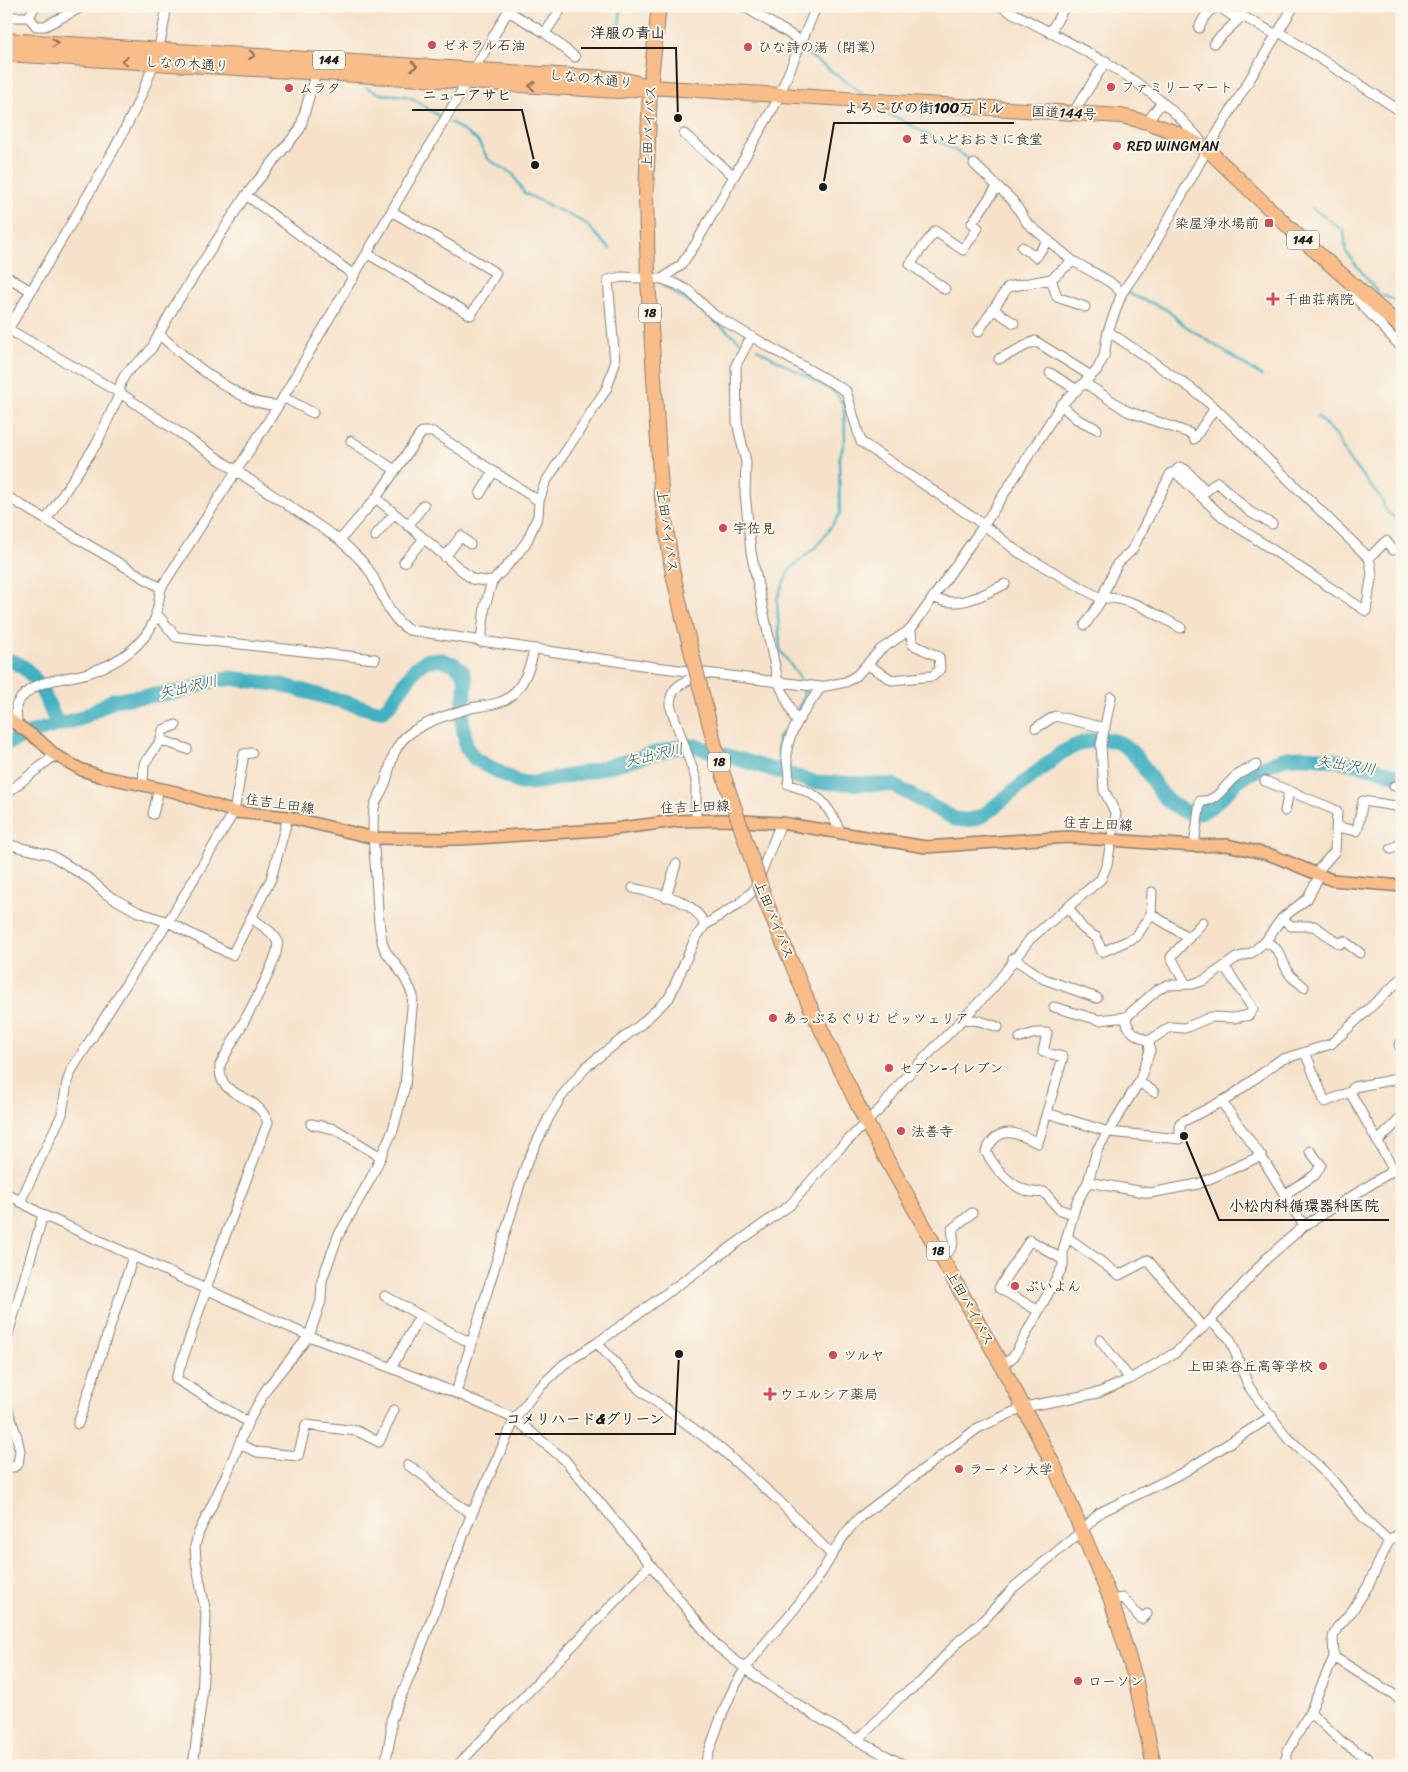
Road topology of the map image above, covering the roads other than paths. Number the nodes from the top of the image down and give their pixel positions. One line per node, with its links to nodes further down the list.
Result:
1 (35, 6): 15 (street)
2 (84, 6): 15 (street)
3 (166, 6): 24 (street)
4 (563, 6): 17 (street)
5 (659, 6): 29 (highway, 上田バイパス / 18)
6 (743, 6): 21 (street)
7 (818, 6): 21 (street)
8 (1000, 6): 18 (street)
9 (1065, 6): 18 (street)
10 (1294, 6): 19 (street)
11 (1218, 7): 13 (street); 16 (street)
12 (510, 9): 17 (street); 28 (street)
13 (1243, 11): 19 (street); 22 (street)
14 (6, 17): 15 (street)
15 (29, 17)
16 (1200, 28)
17 (545, 33): 25 (street)
18 (1050, 33): 26 (street)
19 (1278, 33): 32 (street); 36 (street)
20 (6, 40): 24 (highway, しなの木通り / 144, one-way to 24)
21 (803, 42): 30 (street)
22 (1214, 43)
23 (6, 54): 24 (highway, しなの木通り / 144, one-way to 23)
24 (155, 56): 27 (highway, しなの木通り / 144); 28 (highway, しなの木通り / 144, one-way to 28); 53 (street)
25 (575, 57)
26 (1106, 61): 31 (street); 33 (street)
27 (316, 72): 28 (highway, しなの木通り / 144); 40 (street)
28 (471, 75): 29 (highway, しなの木通り / 144); 41 (street)
29 (650, 87): 30 (highway, 国道144号 / 144); 48 (highway, 上田バイパス / 18)
30 (779, 95): 33 (highway, 国道144号 / 144); 38 (street)
31 (1162, 102): 34 (street); 36 (street)
32 (1402, 112)
33 (1073, 113): 34 (highway, 国道144号 / 144)
34 (1147, 122): 36 (highway, 国道144号 / 144)
35 (684, 134): 38 (street)
36 (1207, 149): 52 (highway, 国道144号 / 144); 54 (street)
37 (974, 164): 39 (street)
38 (734, 176): 49 (street)
39 (997, 187): 42 (street); 51 (street)
40 (246, 195): 47 (street); 62 (street)
41 (393, 212): 44 (street); 44 (street)
42 (1048, 240): 43 (street); 45 (street)
43 (1022, 247)
44 (368, 254): 47 (street)
45 (1073, 260): 50 (street); 54 (street)
46 (6, 276): 53 (street)
47 (354, 279): 70 (street)
48 (648, 279): 49 (street); 84 (street); 185 (highway, 上田バイパス / 18, bridge)
49 (662, 279): 63 (street)
50 (1051, 279): 55 (street); 56 (street)
51 (946, 289)
52 (1357, 289): 58 (highway, 国道144号 / 144); 64 (street)
53 (32, 291): 59 (street)
54 (1122, 293): 60 (street)
55 (1085, 307)
56 (993, 309): 57 (street); 61 (street)
57 (1014, 323)
58 (1402, 328)
59 (7, 330): 69 (street)
60 (1108, 331): 67 (street); 73 (street)
61 (978, 332)
62 (159, 334): 69 (street); 71 (street)
63 (751, 337): 89 (street); 113 (street)
64 (1402, 348)
65 (999, 359): 67 (street)
66 (1050, 373): 68 (street)
67 (1088, 379): 68 (street); 73 (street)
68 (1077, 390): 72 (street)
69 (120, 393): 77 (street); 87 (street)
70 (283, 397): 71 (street); 74 (street)
71 (278, 406): 77 (street)
72 (1061, 406): 75 (street); 89 (street)
73 (1214, 408): 97 (street)
74 (313, 413)
75 (1097, 430)
76 (350, 440): 78 (street)
77 (236, 470): 93 (street); 101 (street)
78 (395, 470): 79 (street); 83 (street)
79 (493, 472): 81 (street); 84 (street)
80 (1175, 472): 88 (street); 97 (street); 103 (street)
81 (480, 494)
82 (6, 496): 87 (street)
83 (376, 498): 86 (street); 93 (street)
84 (539, 501): 99 (street)
85 (424, 505): 90 (street)
86 (394, 514): 90 (street); 91 (street)
87 (46, 520): 101 (street)
88 (1272, 524)
89 (984, 525): 102 (street); 103 (street)
90 (408, 526): 92 (street)
91 (375, 536)
92 (424, 539): 96 (street); 98 (street)
93 (340, 540): 108 (street)
94 (470, 544): 96 (street)
95 (1393, 550): 97 (street)
96 (445, 556): 99 (street)
97 (1369, 558)
98 (404, 562)
99 (492, 582): 108 (street)
100 (1005, 584): 102 (street)
101 (161, 588): 104 (street)
102 (933, 597): 107 (street)
103 (1100, 598): 105 (street); 106 (street)
104 (156, 613): 110 (street); 119 (street)
105 (1085, 624)
106 (1181, 628)
107 (910, 629): 111 (street); 111 (street)
108 (481, 642): 109 (street)
109 (534, 649): 112 (street); 141 (street)
110 (375, 659)
111 (868, 665): 114 (street)
112 (709, 672): 113 (street); 137 (street)
113 (778, 682): 114 (street); 117 (street)
114 (822, 687): 117 (street)
115 (1112, 697): 121 (street)
116 (6, 717): 119 (main road, 住吉上田線)
117 (797, 723): 140 (street)
118 (176, 725): 122 (street)
119 (20, 726): 125 (main road, 住吉上田線)
120 (1036, 728): 121 (street)
121 (1105, 730): 142 (street)
122 (161, 740): 123 (street); 128 (street)
123 (187, 749)
124 (252, 753): 134 (street)
125 (55, 755): 128 (main road, 住吉上田線); 131 (street)
126 (1256, 765): 145 (street)
127 (1265, 781): 130 (street)
128 (143, 784): 129 (main road, 住吉上田線)
129 (159, 788): 134 (main road, 住吉上田線); 135 (street)
130 (1289, 792): 133 (street); 139 (street)
131 (6, 794)
132 (1395, 806): 139 (street)
133 (1285, 811)
134 (234, 812): 136 (main road, 住吉上田線); 157 (street)
135 (153, 814)
136 (288, 817): 141 (main road, 住吉上田線); 155 (street)
137 (696, 820): 138 (main road, 住吉上田線); 141 (main road, 住吉上田線)
138 (781, 823): 140 (main road, 住吉上田線); 159 (street)
139 (1337, 828): 148 (street)
140 (840, 832): 142 (main road, 住吉上田線)
141 (374, 838): 191 (street)
142 (1112, 838): 145 (main road, 住吉上田線); 153 (street)
143 (1402, 843): 146 (street)
144 (6, 844): 157 (street)
145 (1194, 846): 148 (main road, 住吉上田線)
146 (1392, 849)
147 (676, 864): 152 (street)
148 (1319, 877): 149 (main road, 住吉上田線); 156 (street)
149 (1402, 886)
150 (633, 888): 152 (street)
151 (1152, 892): 154 (street)
152 (666, 897): 159 (street)
153 (1068, 907): 154 (street); 163 (street)
154 (1151, 914): 160 (street)
155 (252, 918): 157 (street); 206 (street)
156 (1282, 918): 161 (street); 162 (street)
157 (168, 922): 197 (street)
158 (1202, 922): 160 (street)
159 (705, 925): 216 (street)
160 (1189, 938): 166 (street)
161 (1265, 942): 164 (street); 167 (street)
162 (1360, 954)
163 (1013, 958): 168 (street); 171 (street)
164 (1225, 967): 166 (street); 174 (street)
165 (1402, 978): 177 (street)
166 (1185, 983): 170 (street)
167 (1304, 987)
168 (1097, 998)
169 (1054, 1006): 170 (street)
170 (1126, 1017): 174 (street)
171 (964, 1019): 172 (street); 185 (street)
172 (998, 1027)
173 (1020, 1038): 183 (street)
174 (1149, 1041): 179 (street)
175 (1402, 1042): 176 (street)
176 (1402, 1048)
177 (1305, 1052): 181 (street); 182 (street)
178 (1402, 1074): 181 (street)
179 (1139, 1082): 180 (street); 187 (street)
180 (1154, 1092)
181 (1350, 1092): 188 (street)
182 (1221, 1102): 187 (street); 190 (street)
183 (1048, 1113): 187 (street); 199 (street)
184 (1402, 1117): 188 (street)
185 (866, 1122): 204 (highway, 上田バイパス / 18); 215 (street)
186 (312, 1124): 191 (street)
187 (1109, 1132): 194 (street)
188 (1378, 1141): 193 (street)
189 (1310, 1151): 196 (street)
190 (1261, 1156): 194 (street); 196 (street)
191 (381, 1157): 212 (street)
192 (1402, 1165): 193 (street)
193 (1393, 1170): 201 (street)
194 (1088, 1182): 199 (street)
195 (6, 1193): 197 (street)
196 (1285, 1194): 201 (street)
197 (20, 1202): 200 (street)
198 (972, 1213): 204 (street)
199 (1072, 1214): 202 (street)
200 (43, 1215): 203 (street); 214 (street)
201 (1304, 1226): 210 (street)
202 (1067, 1237): 205 (street); 211 (street)
203 (133, 1257): 206 (street); 227 (street)
204 (941, 1257): 217 (highway, 上田バイパス / 18)
205 (1063, 1260): 208 (street); 208 (street)
206 (208, 1290): 212 (street); 226 (street)
207 (385, 1296): 209 (street)
208 (1037, 1310): 217 (street)
209 (420, 1316): 216 (street); 218 (street)
210 (1210, 1321): 211 (street); 224 (street)
211 (1203, 1328): 219 (street)
212 (309, 1336): 218 (street); 226 (street)
213 (1100, 1340): 219 (street)
214 (6, 1341)
215 (597, 1343): 225 (street); 235 (street)
216 (472, 1344): 220 (street)
217 (1002, 1366): 222 (highway, 上田バイパス / 18)
218 (391, 1368): 220 (street)
219 (1130, 1379): 222 (street)
220 (456, 1393): 225 (street)
221 (6, 1404): 230 (street)
222 (1024, 1407): 232 (highway, 上田バイパス / 18); 235 (street)
223 (394, 1410): 228 (street)
224 (1272, 1416): 232 (street); 234 (street)
225 (515, 1419): 231 (street); 236 (street)
226 (248, 1422): 228 (street)
227 (78, 1424)
228 (239, 1444): 245 (street)
229 (408, 1465): 231 (street)
230 (6, 1467)
231 (472, 1514): 246 (street)
232 (1082, 1531): 237 (highway, 上田バイパス / 18); 243 (street)
233 (1402, 1532): 234 (street)
234 (1389, 1542): 239 (street)
235 (831, 1554): 240 (street)
236 (650, 1565): 240 (street); 247 (street)
237 (1110, 1600): 238 (street); 250 (highway, 上田バイパス / 18)
238 (1147, 1614)
239 (1334, 1657): 241 (street); 242 (street)
240 (745, 1669): 243 (street); 248 (street)
241 (1402, 1702)
242 (1310, 1712): 244 (street); 251 (street)
243 (857, 1741): 249 (street)
244 (1367, 1758)
245 (193, 1766)
246 (385, 1766)
247 (457, 1766)
248 (704, 1766)
249 (906, 1766)
250 (1154, 1766)
251 (1284, 1766)

